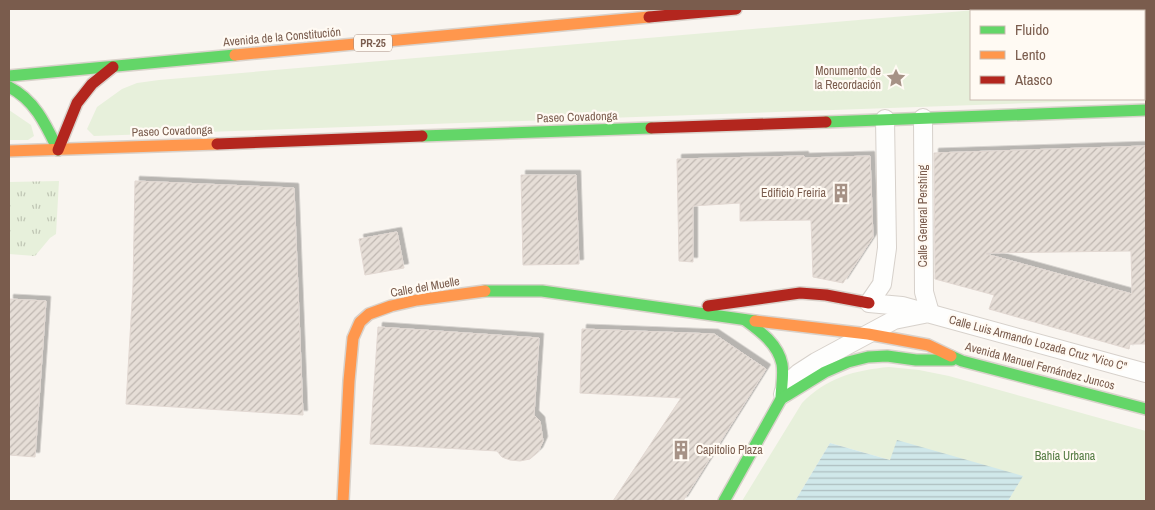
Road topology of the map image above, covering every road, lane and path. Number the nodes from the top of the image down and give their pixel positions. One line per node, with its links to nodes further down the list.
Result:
1 (736, 9): 2 (main road, Avenida de la Constitución / PR-25)
2 (113, 67): 3 (main road, Avenida de la Constitución / PR-25); 8 (main road)
3 (9, 76)
4 (9, 86): 8 (main road)
5 (1146, 110): 6 (main road, Paseo Covadonga)
6 (923, 118): 7 (main road, Paseo Covadonga); 12 (street, Calle General Pershing)
7 (885, 119): 8 (main road, Paseo Covadonga); 10 (street)
8 (58, 150): 9 (main road, Paseo Covadonga)
9 (9, 151)
10 (869, 303): 11 (main road, Calle del Muelle); 12 (street, Calle Luis Armando Lozada Cruz "Vico C")
11 (679, 310): 13 (main road, Calle del Muelle); 19 (main road, Calle del Muelle)
12 (930, 313): 14 (street); 16 (street, Calle Luis Armando Lozada Cruz "Vico C")
13 (745, 320): 14 (main road, Calle del Muelle); 17 (main road)
14 (868, 334): 15 (main road, Avenida Manuel Fernández Juncos); 17 (street)
15 (962, 361): 17 (main road); 18 (main road, Avenida Manuel Fernández Juncos)
16 (1146, 373)
17 (781, 399): 20 (main road)
18 (1146, 409)
19 (342, 501)
20 (724, 501)

